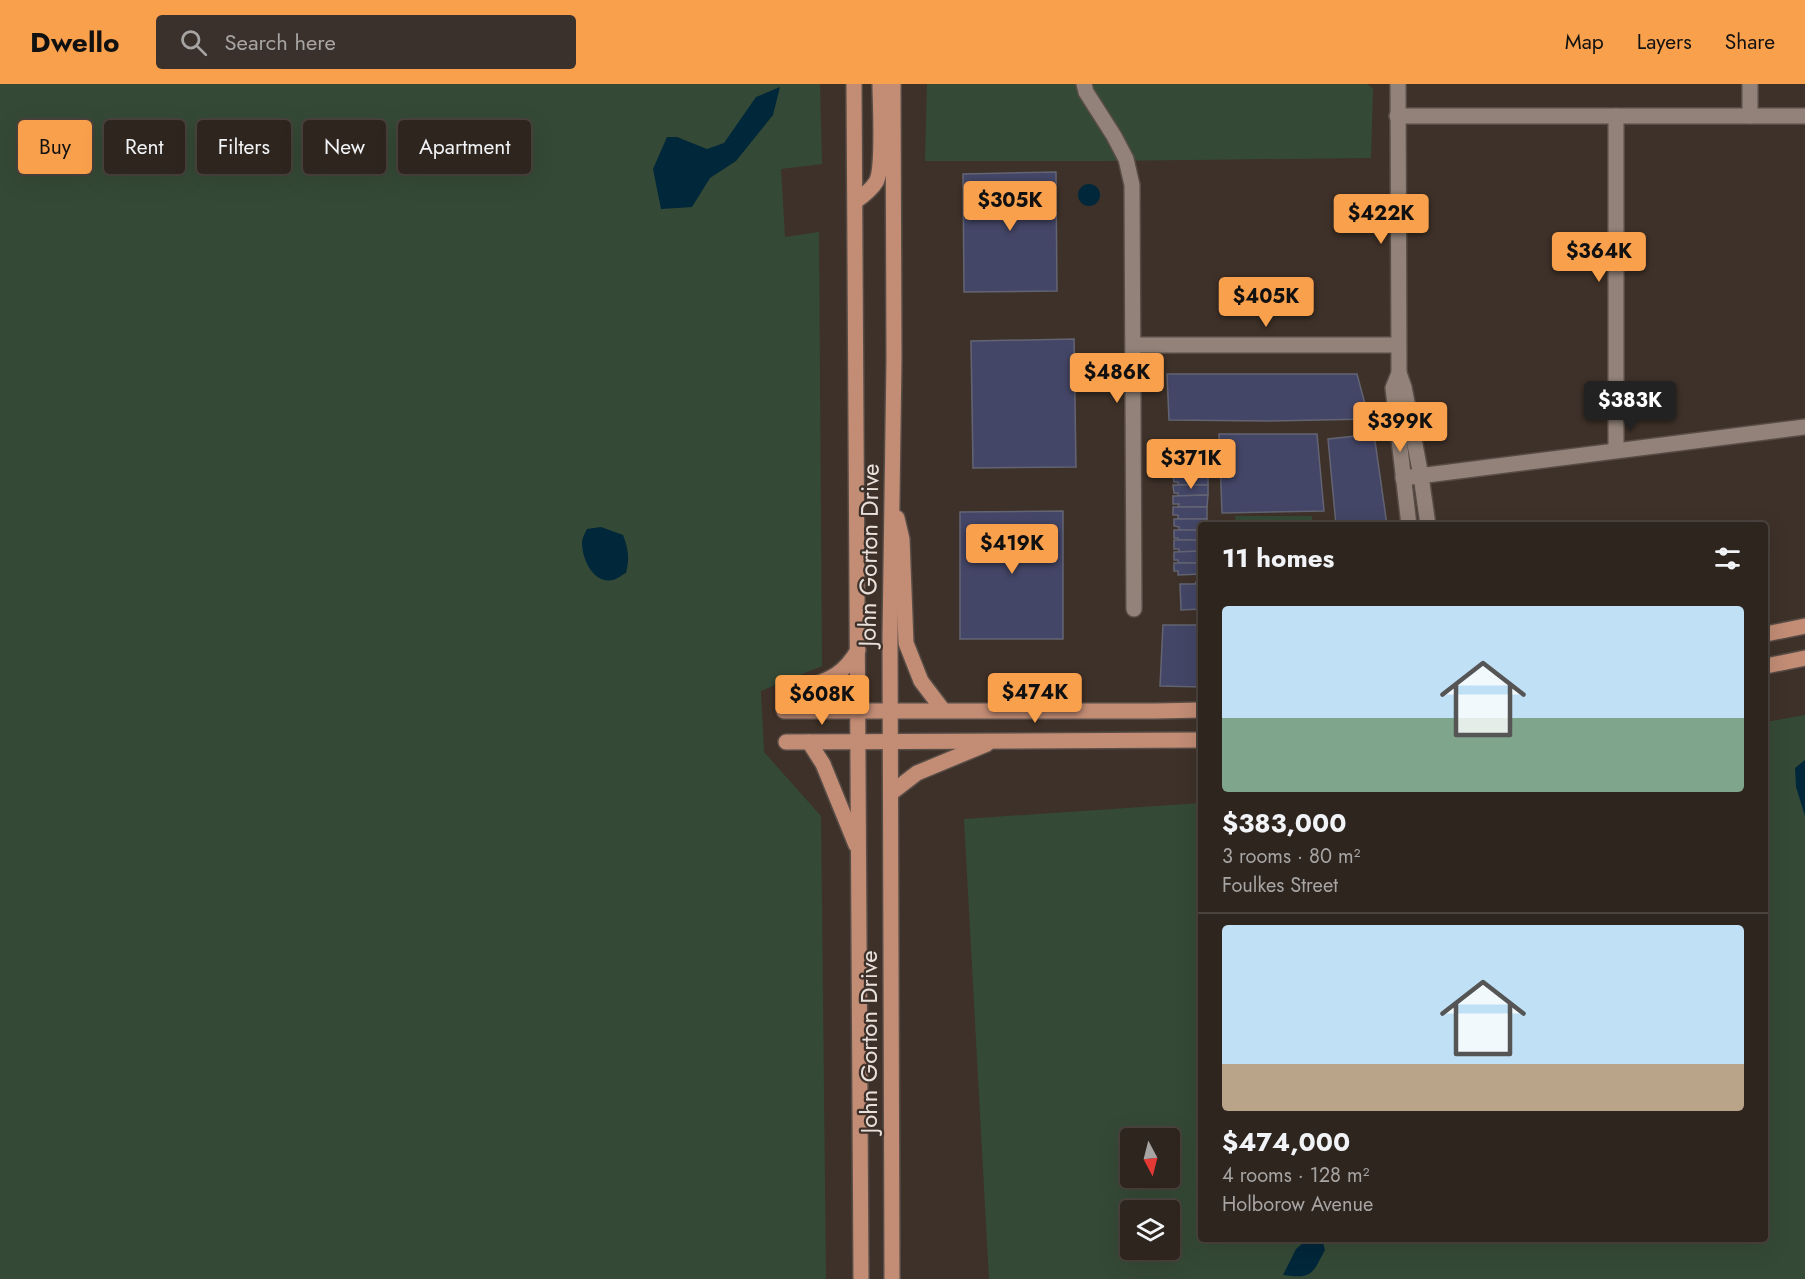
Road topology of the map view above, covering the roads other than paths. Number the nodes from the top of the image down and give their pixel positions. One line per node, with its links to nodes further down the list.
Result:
1 (854, 84): 11 (main road, John Gorton Drive)
2 (880, 84): 11 (main road)
3 (893, 84): 19 (main road, John Gorton Drive)
4 (1084, 84): 12 (street)
5 (1398, 84): 7 (street)
6 (1750, 84): 9 (street)
7 (1397, 116): 8 (street); 13 (street)
8 (1616, 116): 9 (street); 16 (street)
9 (1750, 116): 10 (street)
10 (1805, 116)
11 (856, 201): 25 (main road, John Gorton Drive)
12 (1134, 345): 13 (street); 22 (street)
13 (1398, 345): 14 (street)
14 (1399, 373): 17 (street); 18 (street)
15 (1805, 427): 16 (street)
16 (1616, 450): 17 (street)
17 (1421, 476): 18 (street); 21 (street)
18 (1403, 478): 20 (street)
19 (892, 495): 29 (main road, John Gorton Drive); 30 (main road)
20 (1409, 522)
21 (1428, 522)
22 (1134, 609)
23 (1805, 626): 24 (main road)
24 (1768, 634)
25 (858, 650): 28 (main road, John Gorton Drive); 28 (main road)
26 (1805, 658): 27 (main road)
27 (1768, 666)
28 (858, 710): 29 (main road); 36 (main road, John Gorton Drive)
29 (890, 710): 30 (main road); 37 (main road, John Gorton Drive)
30 (943, 710): 31 (main road)
31 (1198, 710)
32 (1198, 740): 33 (main road)
33 (995, 741): 37 (main road); 38 (main road)
34 (786, 742): 35 (main road)
35 (809, 742): 36 (main road); 39 (main road)
36 (858, 742): 37 (main road); 39 (main road, John Gorton Drive)
37 (891, 742): 38 (main road, John Gorton Drive)
38 (891, 793): 41 (main road, John Gorton Drive)
39 (859, 853): 40 (main road, John Gorton Drive)
40 (861, 1279)
41 (892, 1279)

